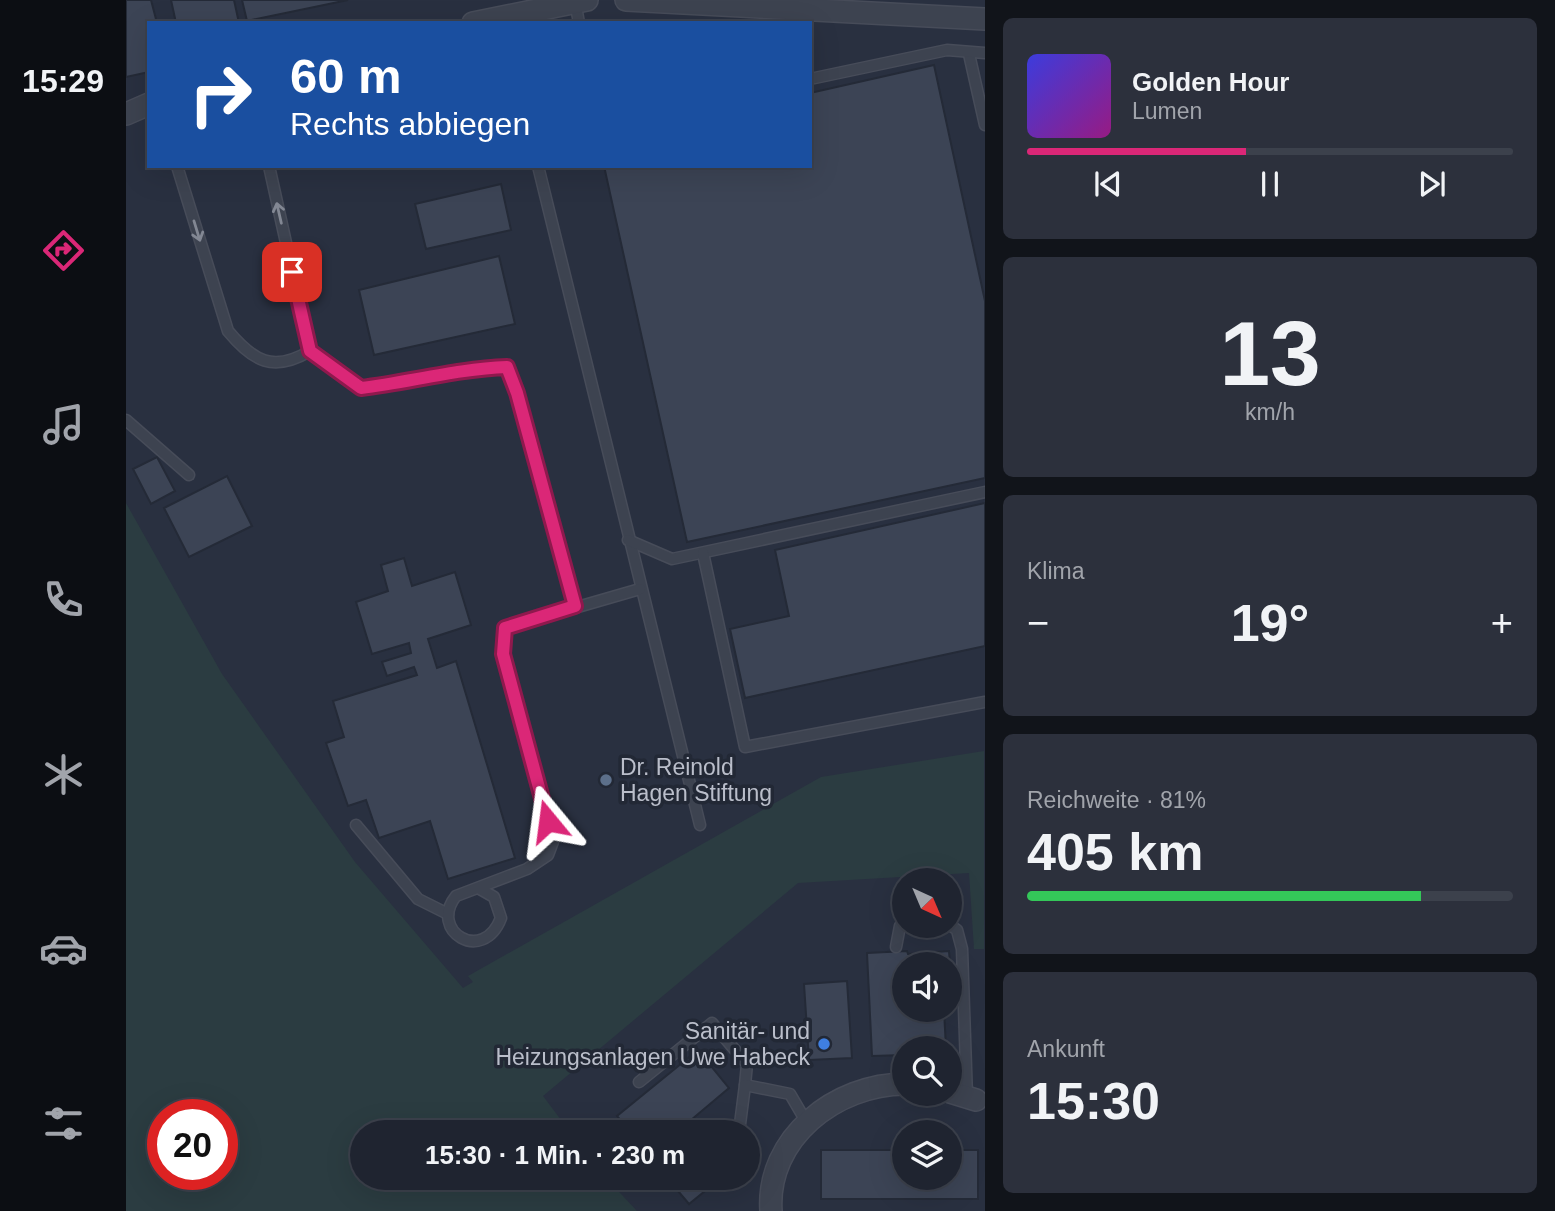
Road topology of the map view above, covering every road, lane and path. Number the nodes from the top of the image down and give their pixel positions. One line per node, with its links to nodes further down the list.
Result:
1 (575, 0): 2 (street); 5 (street); 6 (lane)
2 (587, 0)
3 (626, 0): 4 (street)
4 (985, 19)
5 (482, 21)
6 (579, 21)
7 (985, 53): 8 (lane)
8 (969, 54): 9 (lane); 12 (lane)
9 (812, 79)
10 (147, 105): 11 (street)
11 (126, 114)
12 (985, 125)
13 (178, 168): 16 (lane, one-way to 16)
14 (269, 168): 16 (lane, one-way to 14)
15 (538, 168): 20 (lane)
16 (310, 351): 23 (lane)
17 (126, 420): 18 (lane)
18 (189, 475)
19 (985, 492): 21 (lane)
20 (628, 540): 21 (lane); 22 (lane)
21 (703, 553): 24 (lane)
22 (640, 589): 23 (lane); 26 (lane)
23 (575, 606): 27 (lane)
24 (985, 702)
25 (356, 825): 28 (lane)
26 (700, 825)
27 (480, 889): 28 (lane); 28 (lane)
28 (448, 914)
29 (898, 938): 31 (lane)
30 (959, 938): 35 (lane)
31 (896, 947)
32 (639, 1082): 34 (lane)
33 (892, 1084): 37 (street)
34 (745, 1085): 36 (lane); 37 (lane)
35 (965, 1096)
36 (741, 1120)
37 (807, 1123): 38 (street)
38 (771, 1211)

